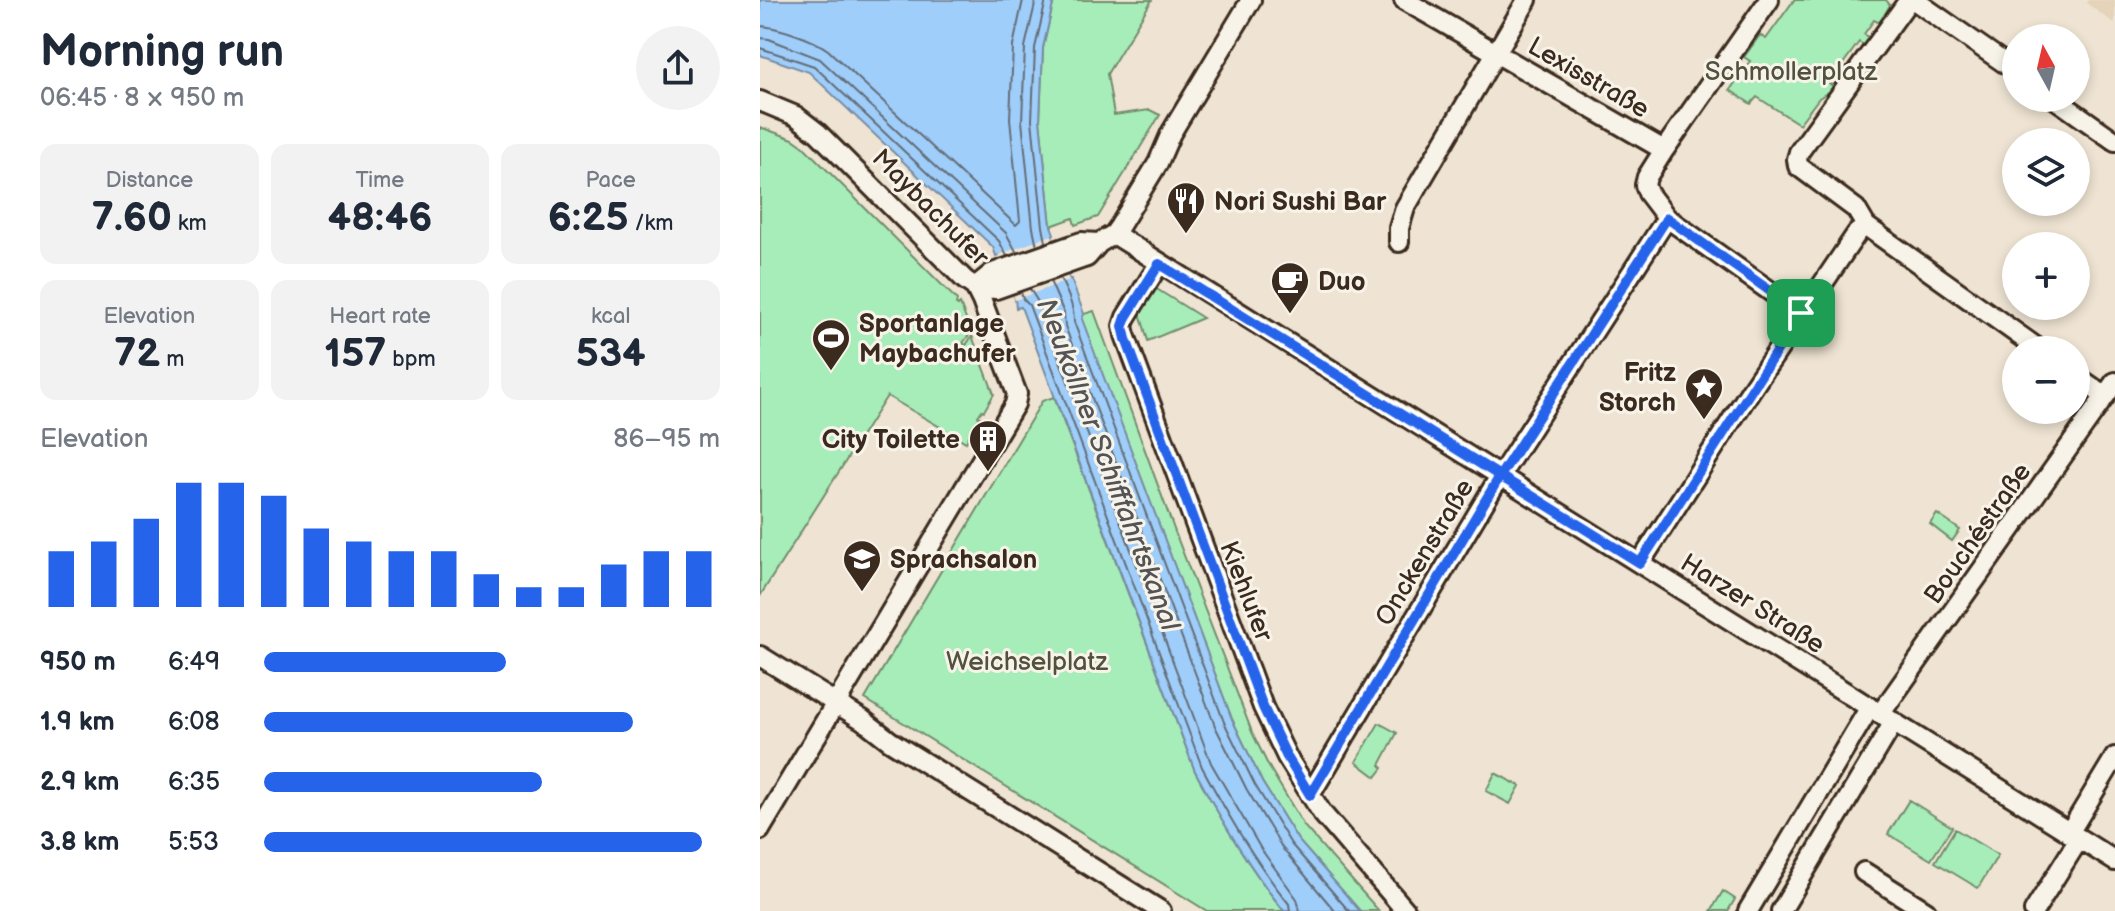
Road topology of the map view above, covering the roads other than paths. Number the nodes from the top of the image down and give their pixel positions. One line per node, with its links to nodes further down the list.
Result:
1 (1251, 0): 14 (street)
2 (1404, 0): 6 (street, Lexisstraße)
3 (1527, 0): 6 (street)
4 (1769, 0): 11 (street)
5 (1912, 0): 7 (street); 13 (street)
6 (1495, 53): 11 (street, Lexisstraße); 15 (street)
7 (2002, 61)
8 (760, 101): 17 (street, Maybachufer)
9 (2074, 112): 10 (street)
10 (2115, 141)
11 (1664, 150): 12 (street)
12 (1667, 218): 18 (street); 22 (street, Onckenstraße)
13 (1866, 226): 18 (street); 19 (street)
14 (1107, 239): 16 (street, Harzer Straße); 17 (street)
15 (1399, 242)
16 (1159, 264): 22 (street, Harzer Straße); 28 (street, Kiehlufer)
17 (975, 287): 25 (street, Maybachufer)
18 (1801, 313): 23 (street)
19 (2020, 336)
20 (2090, 381): 21 (street)
21 (2110, 389): 26 (street, Bouchéstraße)
22 (1500, 476): 23 (street, Harzer Straße); 28 (street, Onckenstraße)
23 (1640, 563): 26 (street, Harzer Straße)
24 (760, 656): 25 (street)
25 (836, 703): 29 (street); 33 (street)
26 (1882, 714): 30 (street, Harzer Straße); 35 (street, Bouchéstraße); 36 (street, Bouchéstraße)
27 (2115, 757): 30 (street)
28 (1310, 795): 34 (street, Kiehlufer)
29 (760, 830)
30 (2074, 836): 31 (street, Harzer Straße); 38 (street)
31 (2115, 861)
32 (1864, 872): 37 (street)
33 (1161, 911)
34 (1406, 911)
35 (1748, 911)
36 (1781, 911)
37 (1926, 911)
38 (2034, 911)

